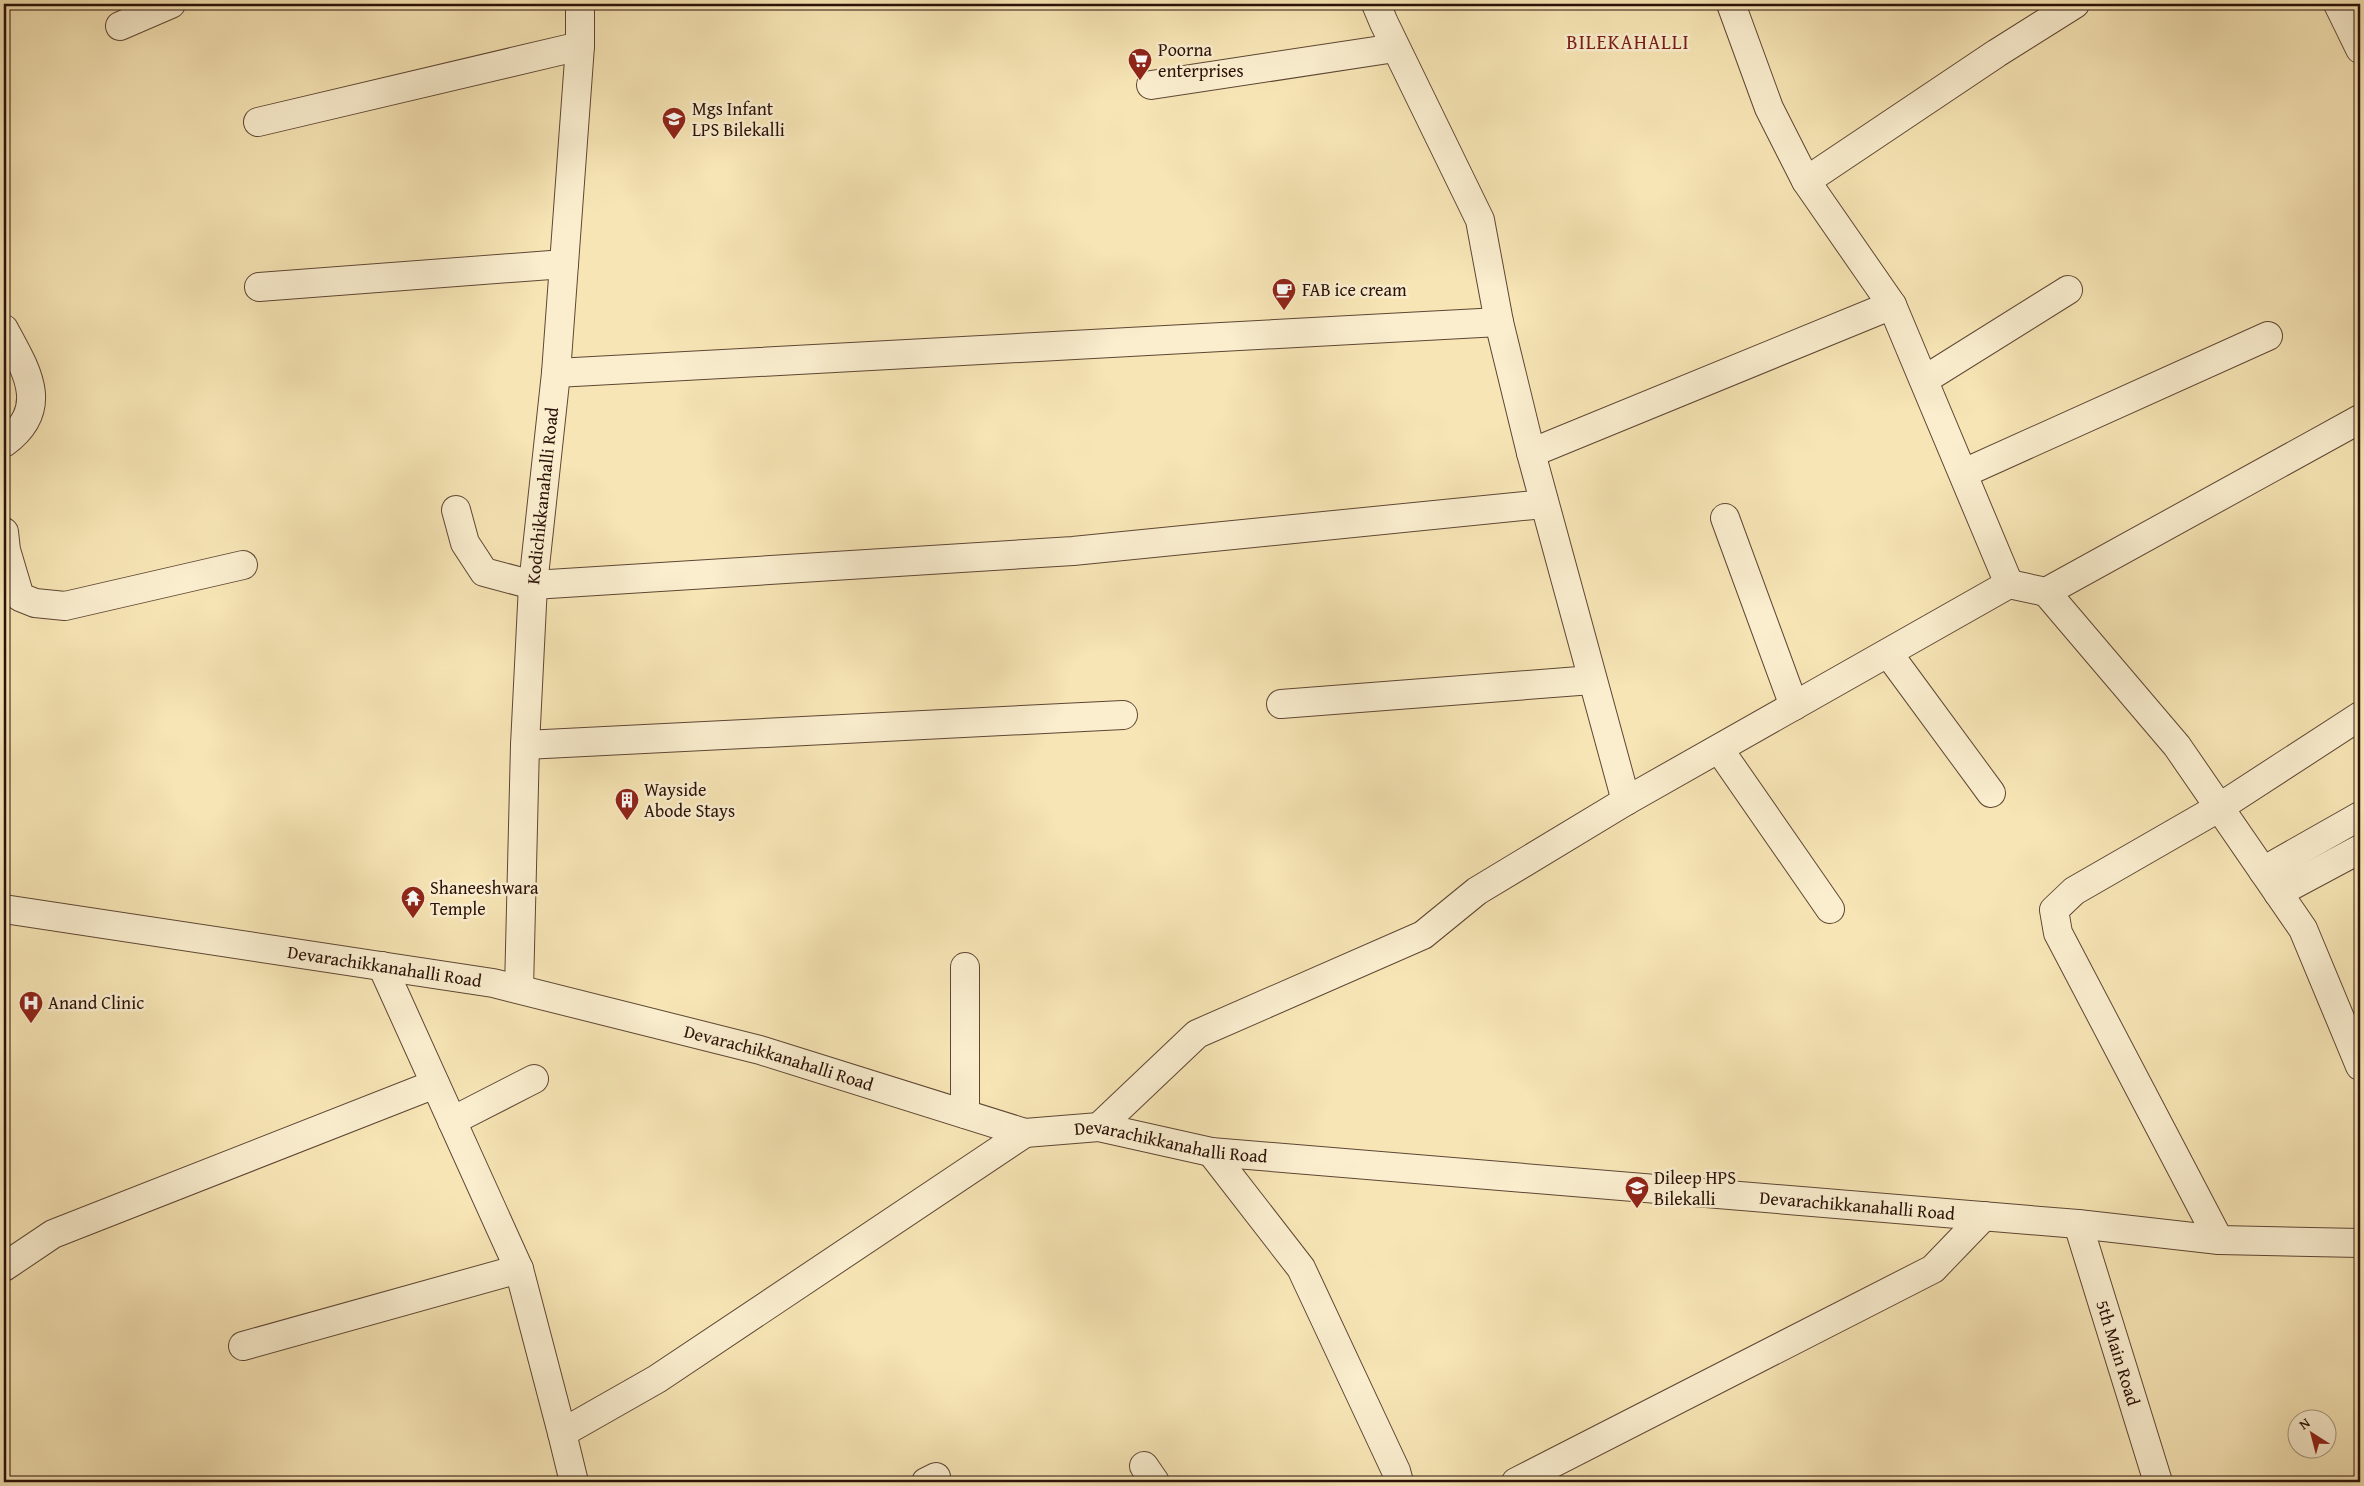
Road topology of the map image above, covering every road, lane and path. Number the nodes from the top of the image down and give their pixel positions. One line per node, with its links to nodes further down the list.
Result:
1 (171, 4): 7 (street)
2 (580, 4): 8 (street, Kodichikkanahalli Road)
3 (1376, 4): 9 (street)
4 (1731, 4): 13 (street)
5 (2075, 4): 13 (street)
6 (2338, 4): 10 (street)
7 (120, 26)
8 (580, 46): 12 (street); 14 (street, Kodichikkanahalli Road)
9 (1395, 48): 11 (street); 18 (street)
10 (2360, 49)
11 (1151, 85)
12 (258, 122)
13 (1806, 181): 17 (street)
14 (564, 264): 15 (street); 21 (street, Kodichikkanahalli Road)
15 (259, 287)
16 (2068, 290): 22 (street)
17 (1892, 305): 22 (street); 25 (street)
18 (1499, 322): 21 (street); 25 (street)
19 (4, 329): 24 (street)
20 (2268, 336): 26 (street)
21 (556, 373): 33 (street, Kodichikkanahalli Road)
22 (1924, 380): 26 (street)
23 (2360, 419): 34 (street)
24 (4, 443)
25 (1531, 453): 27 (street)
26 (1964, 473): 32 (street)
27 (1544, 504): 33 (street); 36 (street)
28 (456, 510): 33 (street)
29 (1725, 518): 38 (street)
30 (4, 532): 31 (street)
31 (243, 565)
32 (2010, 584): 34 (street); 35 (street)
33 (533, 585): 41 (street, Kodichikkanahalli Road)
34 (2046, 592): 45 (street)
35 (1888, 653): 38 (street); 43 (street)
36 (1592, 680): 37 (street); 44 (street)
37 (1281, 704)
38 (1794, 706): 42 (street)
39 (1123, 715): 41 (street)
40 (2360, 716): 45 (street)
41 (525, 745): 54 (street, Kodichikkanahalli Road)
42 (1719, 750): 44 (street); 51 (street)
43 (1991, 793)
44 (1626, 801): 60 (street)
45 (2220, 807): 48 (street); 65 (street)
46 (2360, 816): 48 (street)
47 (2360, 849): 49 (street)
48 (2263, 870): 49 (street)
49 (2278, 893): 55 (street)
50 (4, 909): 52 (street, Devarachikkanahalli Road)
51 (1830, 909)
52 (382, 966): 54 (street, Devarachikkanahalli Road); 57 (street)
53 (965, 967): 58 (street)
54 (519, 989): 58 (street, Devarachikkanahalli Road)
55 (2360, 1066)
56 (534, 1079): 59 (street)
57 (435, 1084): 59 (street); 67 (street)
58 (965, 1114): 61 (street, Devarachikkanahalli Road)
59 (452, 1121): 68 (street)
60 (1099, 1128): 61 (street, Devarachikkanahalli Road); 62 (street, Devarachikkanahalli Road)
61 (1025, 1133): 70 (street)
62 (1211, 1152): 63 (street, Devarachikkanahalli Road); 72 (street)
63 (1984, 1216): 64 (street, Devarachikkanahalli Road); 73 (street)
64 (2078, 1224): 65 (street, Devarachikkanahalli Road); 74 (street, 5th Main Road)
65 (2219, 1240): 66 (street, Devarachikkanahalli Road)
66 (2360, 1243)
67 (4, 1267)
68 (519, 1268): 69 (street); 70 (street)
69 (243, 1346)
70 (562, 1433): 71 (street)
71 (574, 1482)
72 (1399, 1482)
73 (1516, 1482)
74 (2158, 1482)

